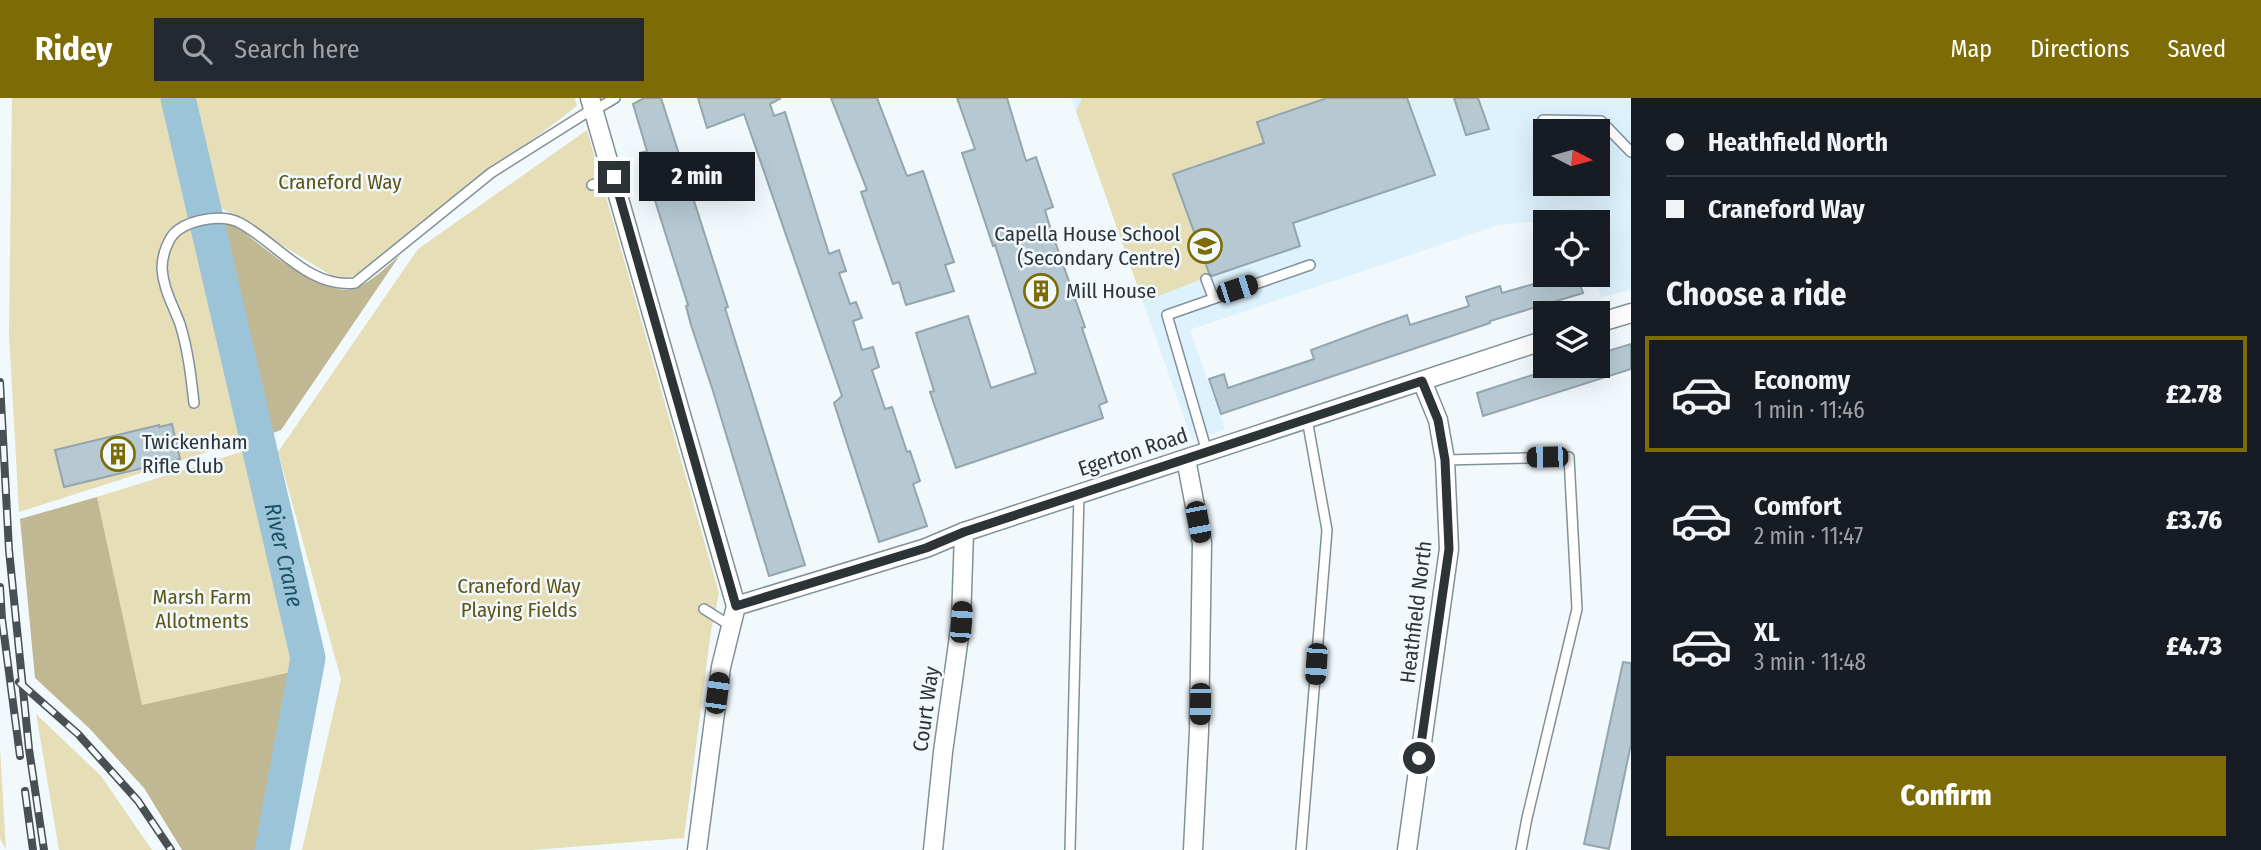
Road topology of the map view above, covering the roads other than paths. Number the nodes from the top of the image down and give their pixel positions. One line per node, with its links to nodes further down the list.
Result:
1 (615, 98): 2 (lane)
2 (593, 105): 5 (street); 14 (lane)
3 (1610, 130): 4 (lane)
4 (1631, 152)
5 (614, 177): 6 (lane); 21 (street)
6 (592, 185)
7 (1310, 265): 9 (lane)
8 (1206, 279): 9 (lane)
9 (1213, 297): 16 (lane)
10 (1631, 313): 11 (street)
11 (1610, 319)
12 (1533, 344): 13 (street, Egerton Road)
13 (1422, 381): 15 (street, Egerton Road); 18 (street, Heathfield North)
14 (194, 403)
15 (1307, 419): 16 (street, Egerton Road); 28 (lane)
16 (1207, 452): 17 (street, Egerton Road)
17 (1186, 459): 19 (street, Egerton Road); 27 (street)
18 (1445, 460): 29 (street, Heathfield North); 30 (lane)
19 (1079, 494): 20 (street, Egerton Road); 26 (lane)
20 (964, 532): 21 (street, Egerton Road); 25 (street, Court Way)
21 (736, 606): 23 (street)
22 (704, 609): 23 (lane)
23 (731, 626): 24 (street)
24 (697, 850)
25 (933, 850)
26 (1070, 850)
27 (1193, 850)
28 (1301, 850)
29 (1407, 850)
30 (1521, 850)

